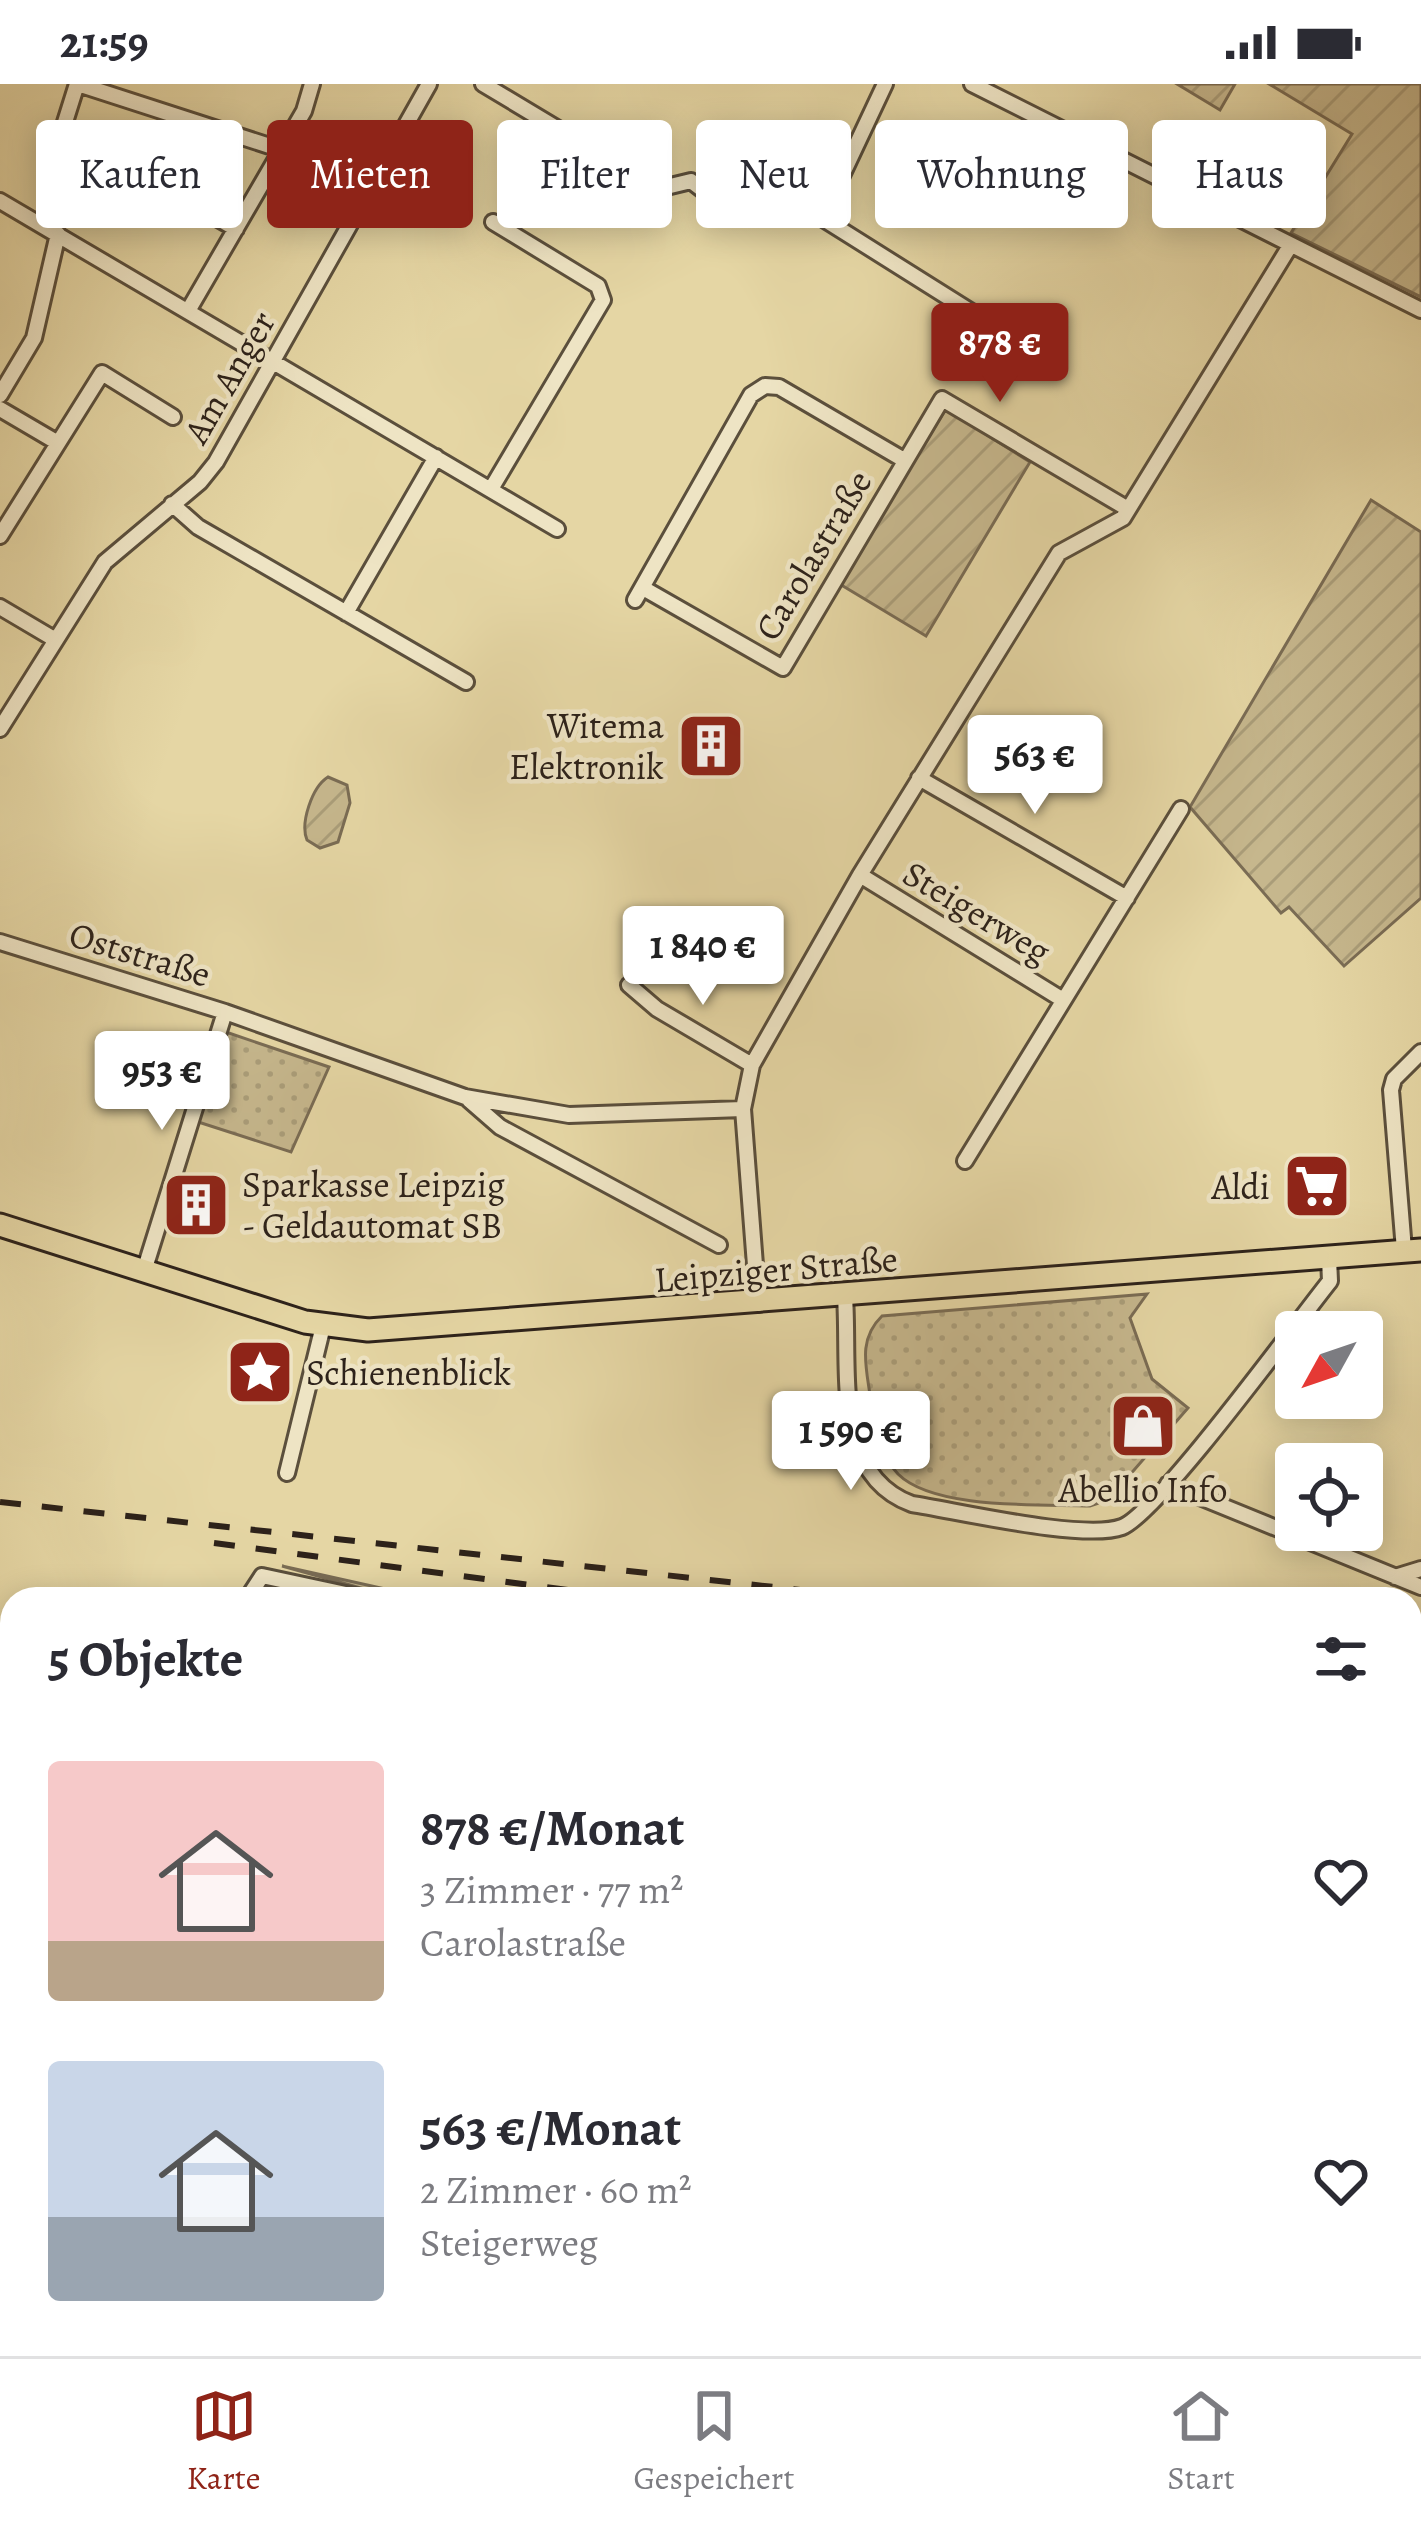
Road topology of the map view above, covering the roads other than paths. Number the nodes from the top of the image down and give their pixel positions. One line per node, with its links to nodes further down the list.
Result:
1 (77, 84): 7 (street); 9 (street)
2 (311, 84): 8 (street)
3 (429, 84): 21 (street, Am Anger)
4 (483, 84): 11 (street)
5 (885, 84): 20 (street)
6 (972, 84): 17 (street)
7 (66, 120)
8 (298, 120)
9 (267, 145)
10 (267, 176): 15 (street)
11 (696, 185)
12 (0, 201): 16 (street)
13 (494, 222): 28 (street)
14 (233, 228): 15 (street)
15 (236, 230): 19 (street)
16 (58, 234): 19 (street); 22 (street)
17 (1290, 246): 18 (street); 30 (street)
18 (1421, 310)
19 (188, 311): 21 (street)
20 (989, 322)
21 (274, 359): 26 (street); 29 (street, Am Anger)
22 (0, 395)
23 (0, 409): 25 (street)
24 (173, 417): 25 (street)
25 (58, 443): 32 (street)
26 (436, 457): 28 (street); 34 (street)
27 (904, 460): 27 (street, Carolastraße); 30 (street, Carolastraße)
28 (491, 490): 31 (street)
29 (172, 504): 34 (street); 35 (street, Am Anger)
30 (1128, 509): 38 (street)
31 (557, 529)
32 (0, 536)
33 (0, 607): 35 (street)
34 (346, 613): 36 (street)
35 (54, 640): 37 (street, Am Anger)
36 (466, 682)
37 (0, 729)
38 (919, 778): 40 (street); 41 (street)
39 (1181, 809): 41 (street, Steigerweg)
40 (860, 875): 44 (street, Steigerweg); 47 (street)
41 (1127, 898): 44 (street, Steigerweg)
42 (0, 942): 45 (street, Oststraße)
43 (629, 985): 47 (street)
44 (1063, 1000): 50 (street, Steigerweg)
45 (225, 1012): 48 (street, Oststraße); 55 (street)
46 (1421, 1052): 53 (street)
47 (752, 1065): 49 (street)
48 (465, 1097): 49 (street, Oststraße); 52 (street, Oststraße)
49 (743, 1109): 57 (street)
50 (965, 1162)
51 (0, 1225): 55 (main road, Leipziger Straße)
52 (719, 1245)
53 (1413, 1250): 54 (main road, Leipziger Straße)
54 (1330, 1258): 56 (main road, Leipziger Straße); 60 (street)
55 (145, 1268): 58 (main road, Leipziger Straße)
56 (845, 1298): 57 (main road, Leipziger Straße); 60 (street)
57 (758, 1304): 58 (main road, Leipziger Straße)
58 (323, 1326): 59 (street)
59 (287, 1473)
60 (1168, 1484): 62 (street)
61 (1421, 1569): 62 (street)
62 (1395, 1577): 65 (street)
63 (255, 1587): 64 (street)
64 (313, 1587)
65 (1421, 1587)

